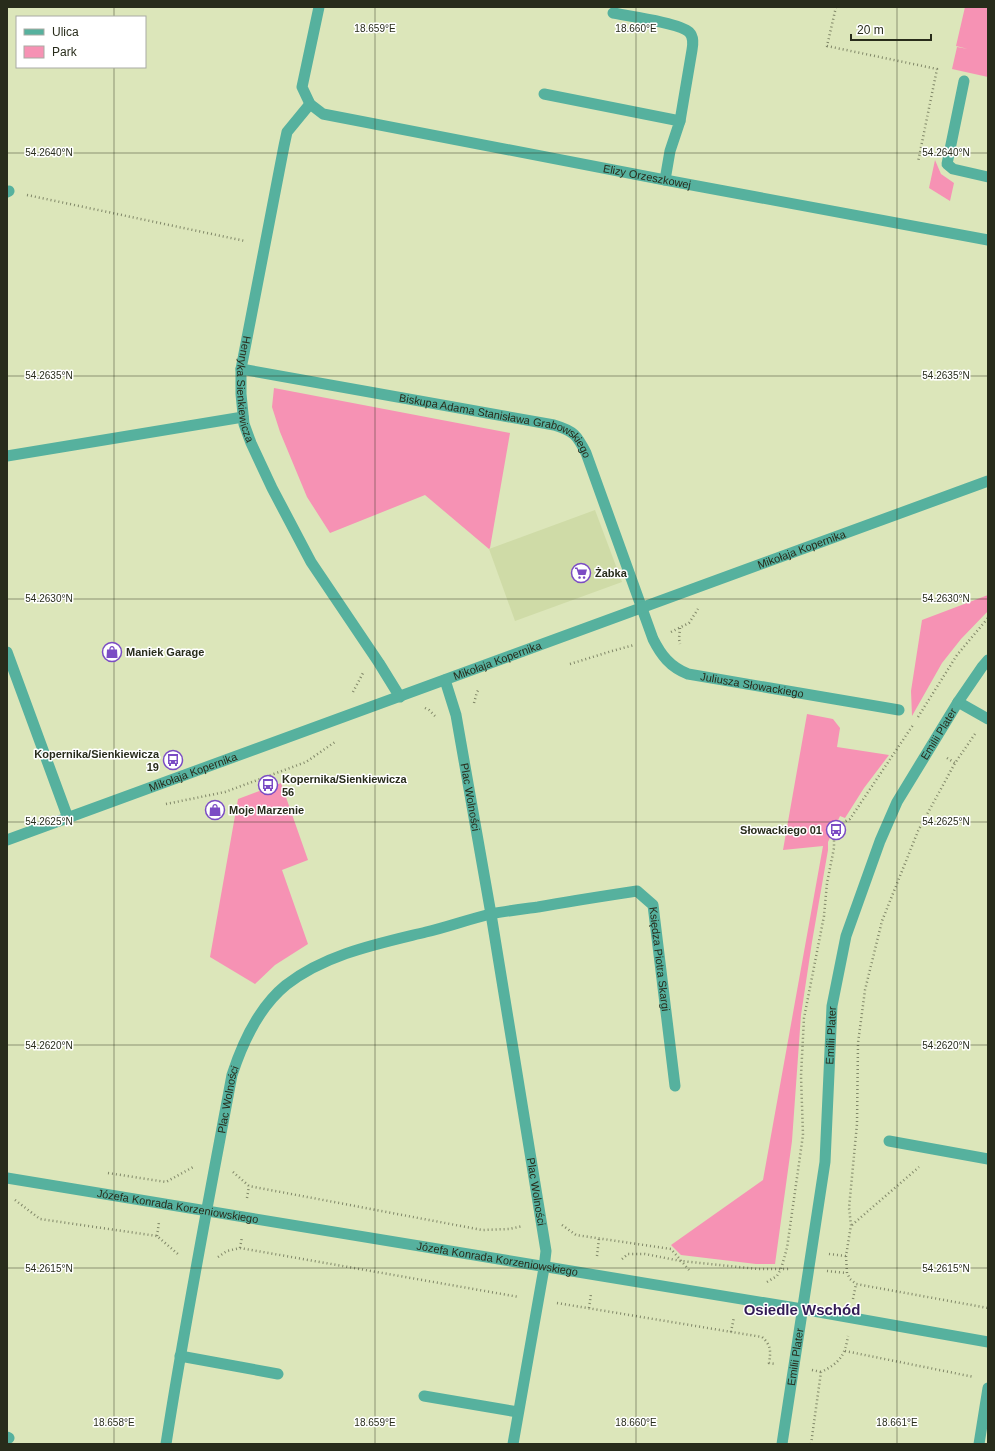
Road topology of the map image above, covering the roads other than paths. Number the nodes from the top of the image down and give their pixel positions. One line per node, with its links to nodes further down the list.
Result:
1 (319, 7): 5 (street)
2 (613, 13): 6 (street)
3 (964, 81): 7 (street)
4 (544, 94): 6 (street)
5 (310, 104): 8 (street, Elizy Orzeszkowej); 10 (street, Henryka Sienkiewicza)
6 (680, 120): 8 (street)
7 (988, 177)
8 (665, 180): 9 (street, Elizy Orzeszkowej)
9 (988, 240)
10 (241, 369): 11 (street, Henryka Sienkiewicza); 14 (street, Biskupa Adama Stanisława Grabowskiego)
11 (243, 417): 12 (street); 18 (street, Henryka Sienkiewicza)
12 (7, 456)
13 (988, 481): 14 (street, Mikołaja Kopernika)
14 (641, 608): 17 (street, Mikołaja Kopernika); 20 (street, Juliusza Słowackiego)
15 (7, 652): 22 (street)
16 (988, 660): 19 (street, Emilii Plater)
17 (445, 680): 18 (street, Mikołaja Kopernika); 24 (street, Plac Wolności)
18 (400, 697): 22 (street, Mikołaja Kopernika)
19 (958, 702): 21 (street); 31 (street, Emilii Plater)
20 (899, 710)
21 (988, 719)
22 (68, 818): 23 (street, Mikołaja Kopernika)
23 (7, 840)
24 (491, 914): 25 (street, Księdza Piotra Skargi); 29 (street, Plac Wolności); 30 (street, Plac Wolności)
25 (675, 1086)
26 (889, 1141): 27 (street)
27 (988, 1159)
28 (7, 1178): 29 (street, Józefa Konrada Korzeniowskiego)
29 (206, 1211): 30 (street, Józefa Konrada Korzeniowskiego); 33 (street, Plac Wolności)
30 (544, 1268): 31 (street, Józefa Konrada Korzeniowskiego); 37 (street, Plac Wolności)
31 (802, 1309): 32 (street, Józefa Konrada Korzeniowskiego); 40 (street, Emilii Plater)
32 (988, 1342)
33 (180, 1356): 34 (street); 38 (street, Plac Wolności)
34 (278, 1374)
35 (988, 1388): 41 (street)
36 (424, 1396): 37 (street)
37 (518, 1412): 39 (street, Plac Wolności)
38 (166, 1444)
39 (512, 1444)
40 (782, 1444)
41 (979, 1444)

